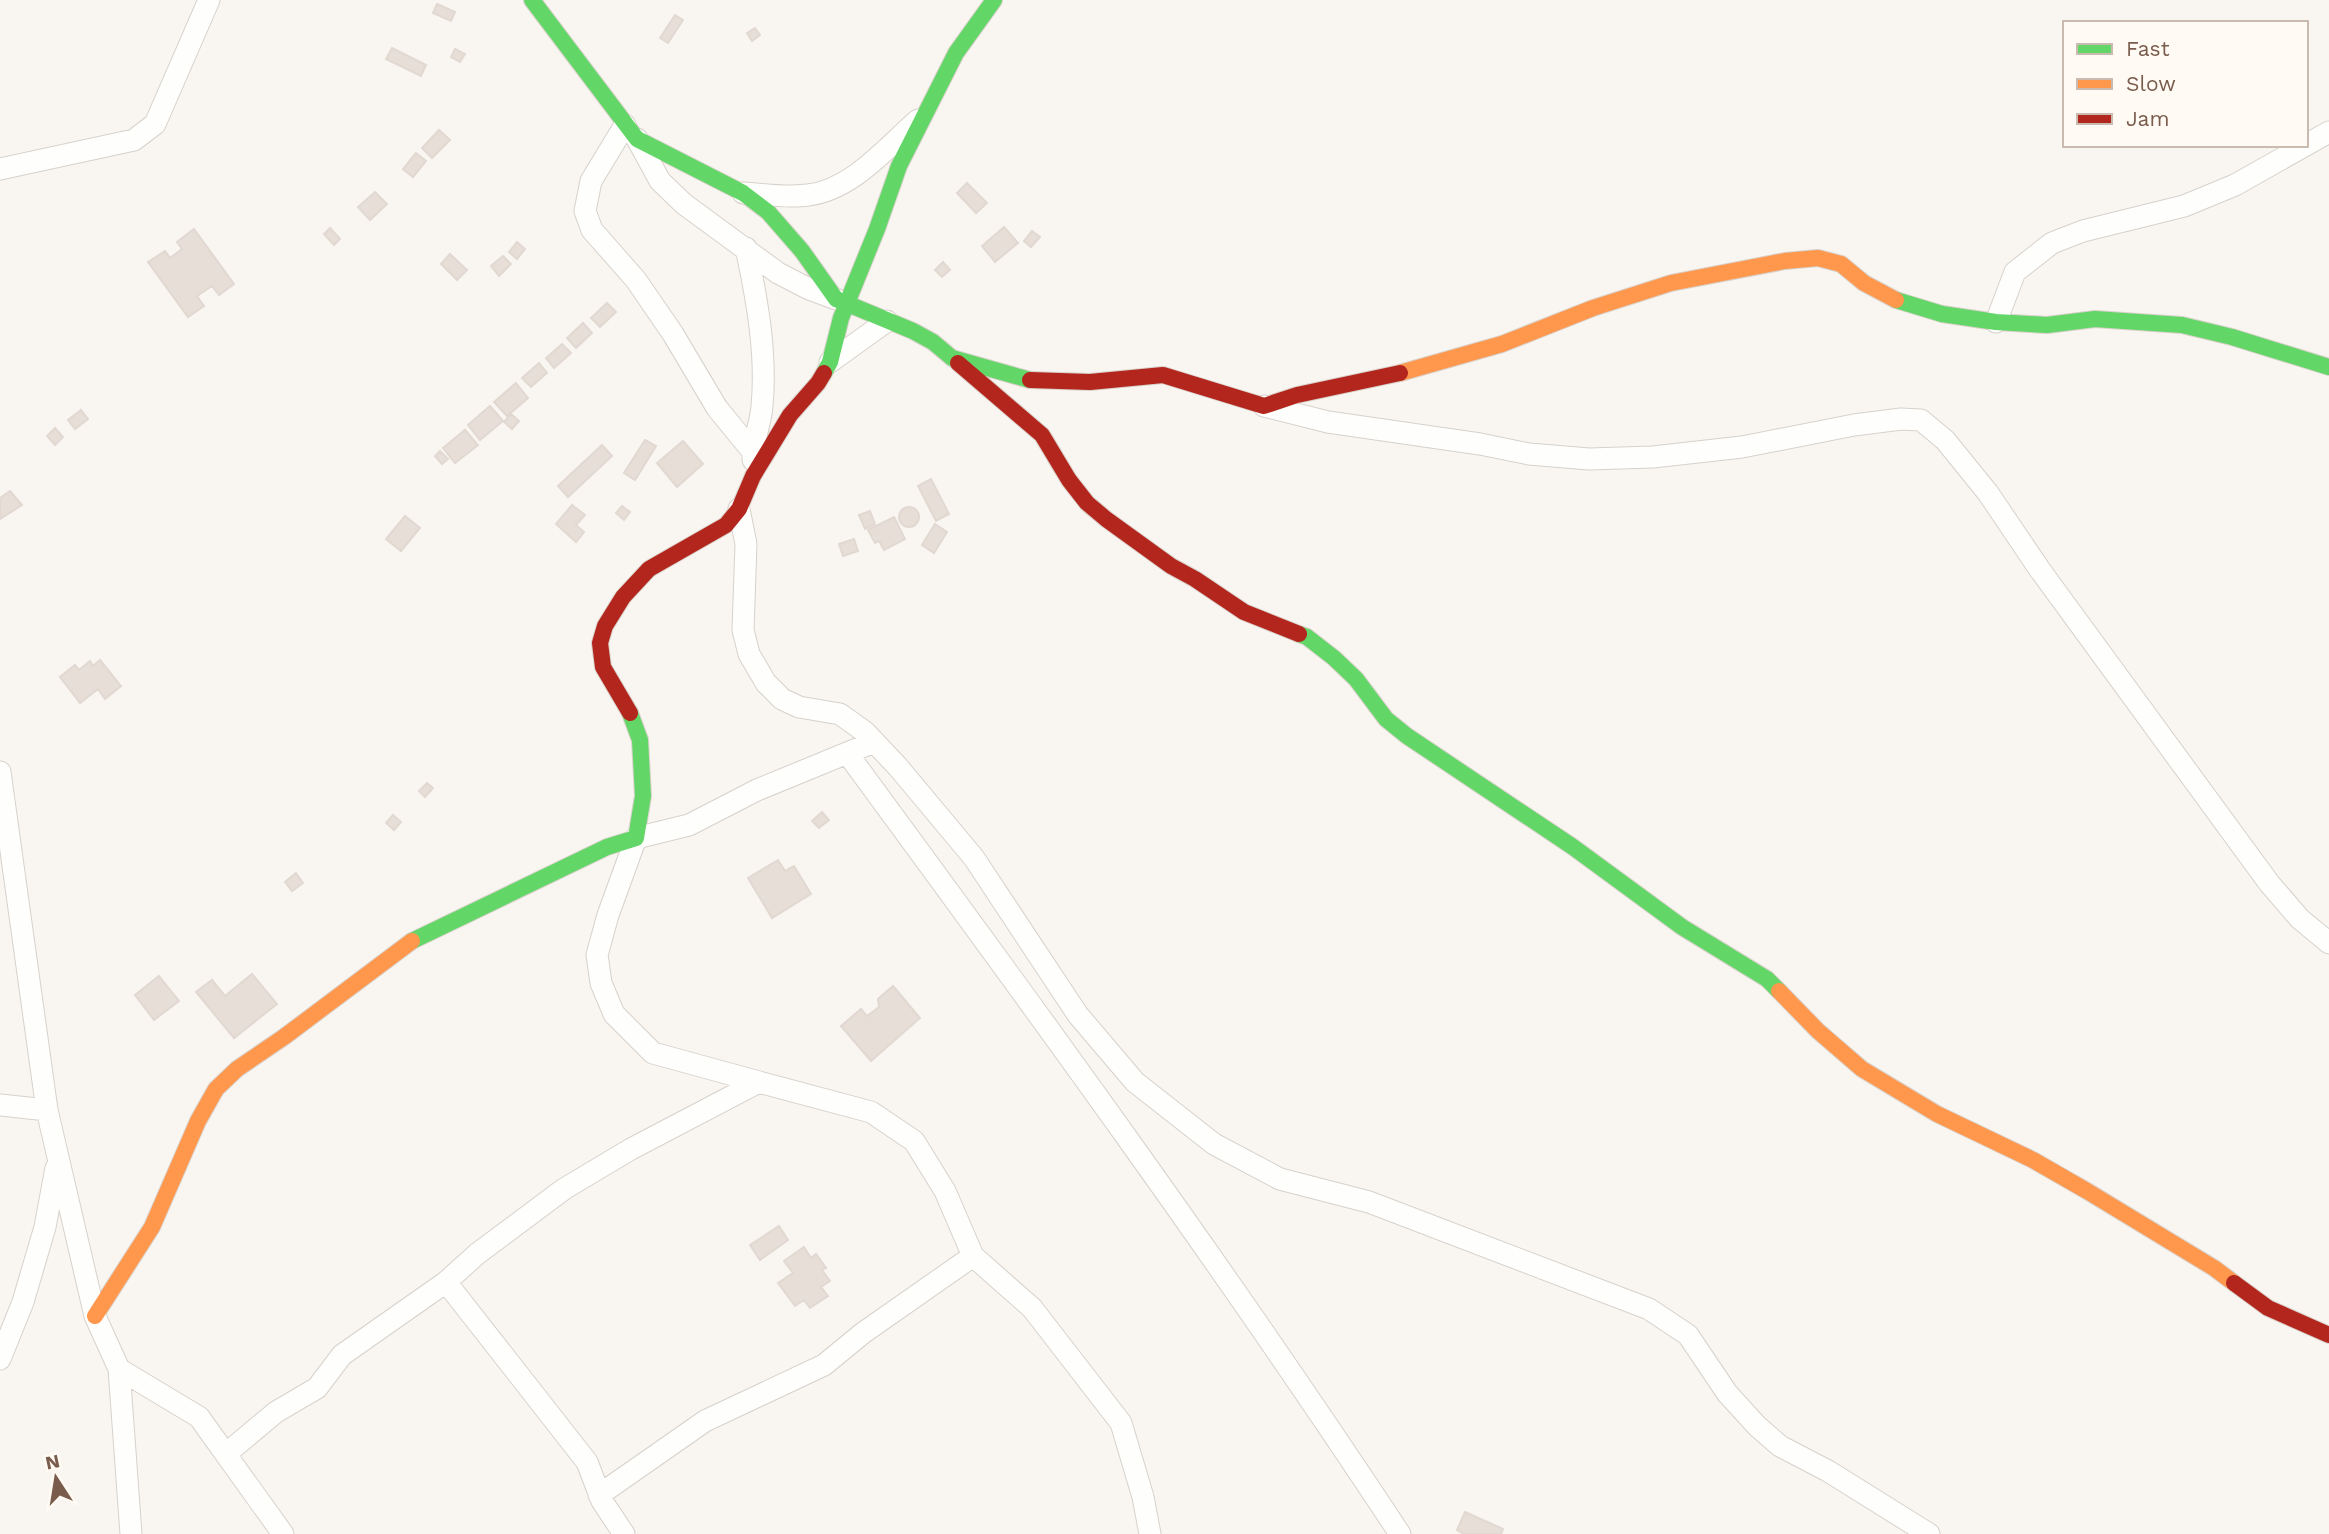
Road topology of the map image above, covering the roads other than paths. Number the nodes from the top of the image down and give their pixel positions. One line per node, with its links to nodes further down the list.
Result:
1 (209, 0): 9 (street)
2 (532, 0): 5 (street)
3 (994, 0): 4 (street)
4 (925, 113): 10 (street); 12 (street)
5 (631, 132): 10 (street); 11 (street); 19 (street)
6 (2329, 132): 7 (street)
7 (2308, 144)
8 (2302, 147): 14 (street)
9 (0, 170)
10 (743, 193): 12 (street)
11 (746, 248): 12 (street); 19 (street)
12 (841, 302): 13 (street); 16 (street)
13 (887, 321): 15 (street); 16 (street)
14 (1996, 322): 17 (street); 18 (street)
15 (952, 358): 18 (street); 34 (street)
16 (830, 362): 20 (street)
17 (2329, 366)
18 (1264, 406): 26 (street)
19 (753, 452): 20 (street)
20 (753, 476): 21 (street)
21 (739, 509): 22 (street); 25 (street)
22 (874, 741): 23 (street); 44 (street)
23 (847, 752): 25 (street); 43 (street)
24 (0, 772): 29 (street)
25 (636, 838): 27 (street); 33 (street)
26 (2329, 943)
27 (759, 1082): 31 (street); 32 (street)
28 (0, 1105): 29 (street)
29 (47, 1110): 30 (street)
30 (58, 1159): 33 (street); 35 (street)
31 (973, 1256): 38 (street); 42 (street)
32 (446, 1282): 37 (street); 38 (street)
33 (96, 1316): 36 (street)
34 (2329, 1335)
35 (0, 1359)
36 (118, 1369): 37 (street); 39 (street)
37 (227, 1453): 40 (street)
38 (600, 1495): 41 (street)
39 (131, 1534)
40 (283, 1534)
41 (624, 1534)
42 (1150, 1534)
43 (1400, 1534)
44 (1929, 1534)

